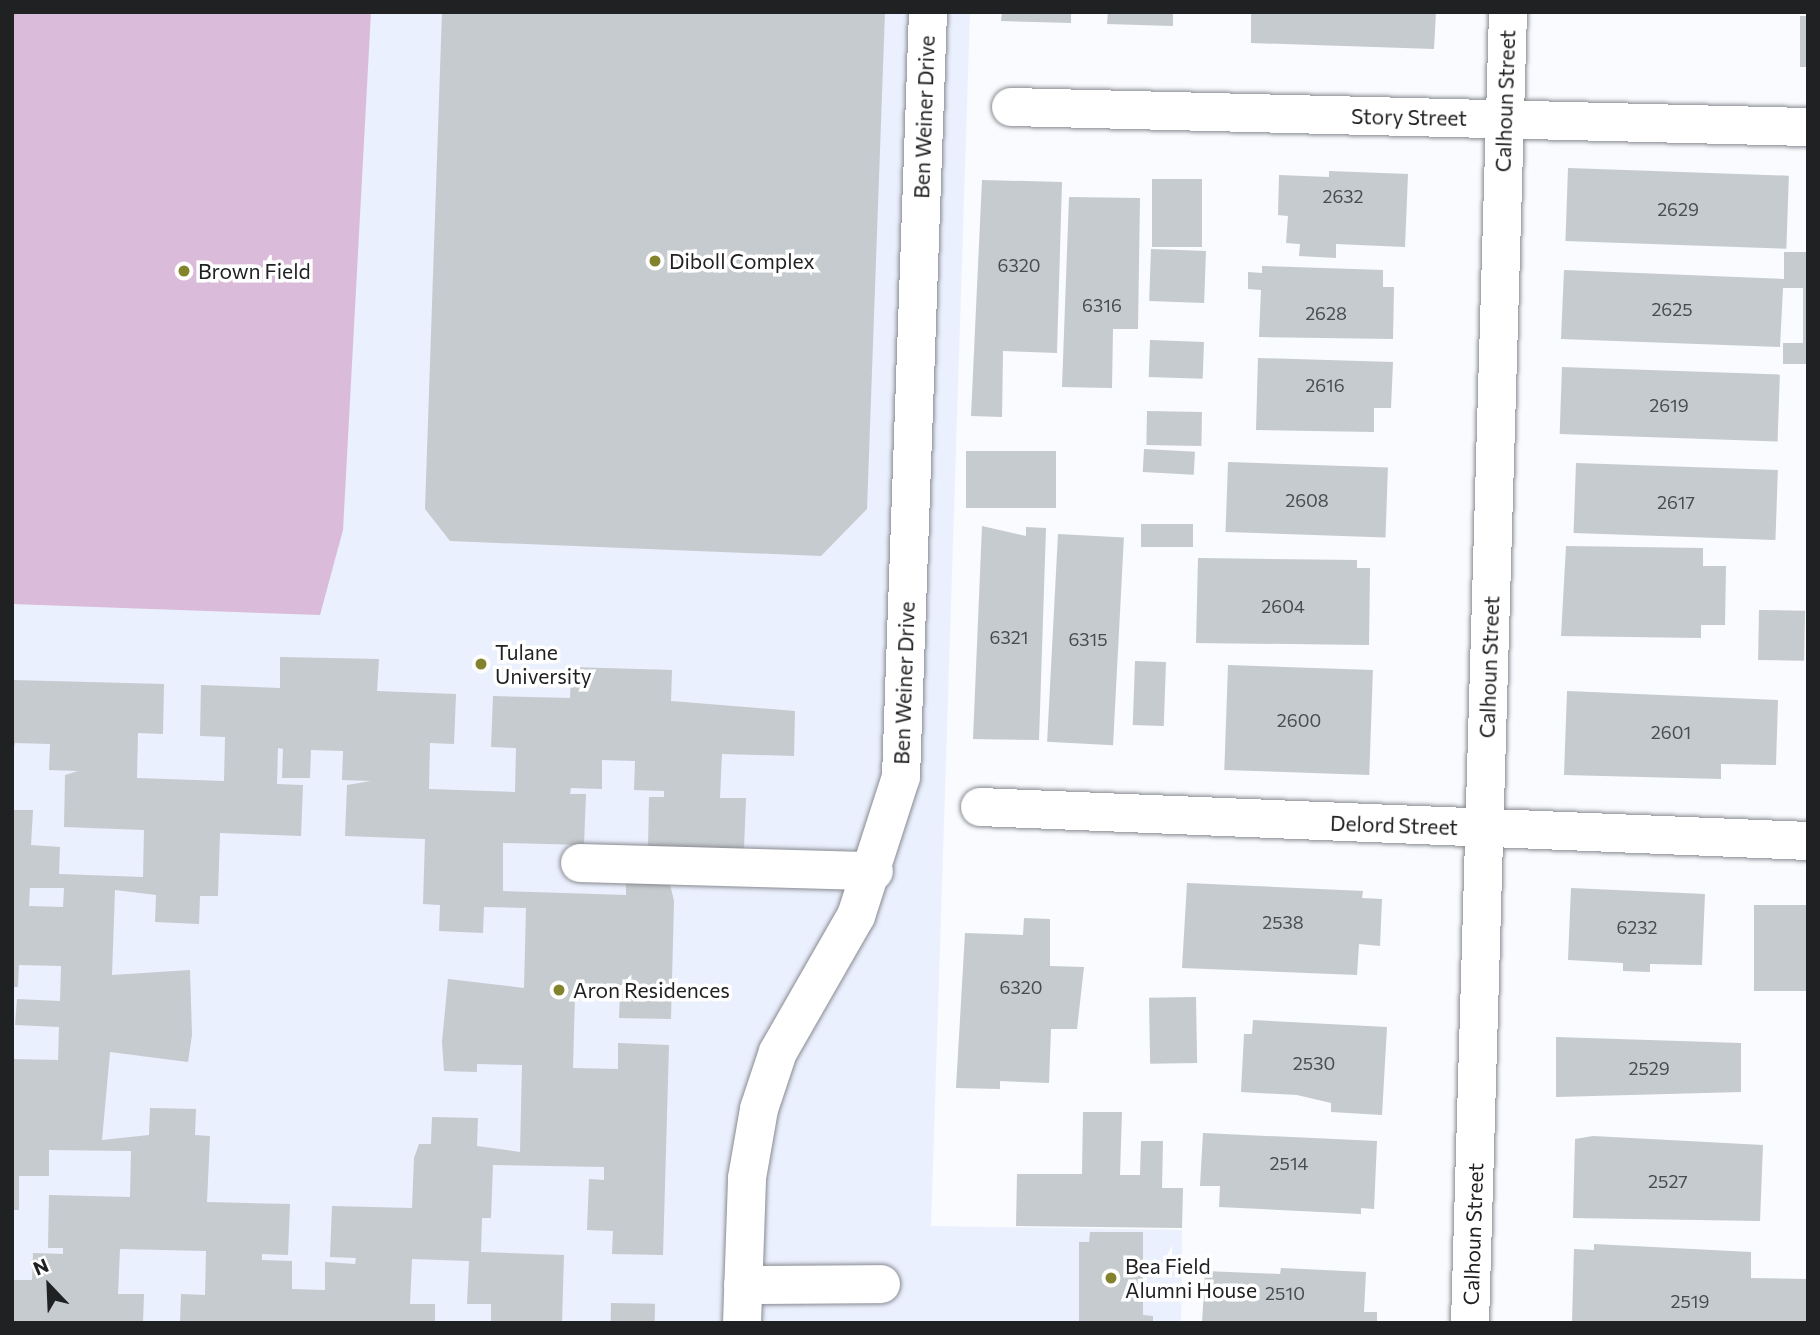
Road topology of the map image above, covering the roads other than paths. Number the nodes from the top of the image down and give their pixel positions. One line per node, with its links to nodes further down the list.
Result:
1 (928, 12): 10 (street, Ben Weiner Drive)
2 (1508, 12): 4 (street, Calhoun Street)
3 (1011, 107): 4 (street, Story Street)
4 (1505, 119): 5 (street, Story Street); 7 (street, Calhoun Street)
5 (1808, 127)
6 (980, 807): 7 (street, Delord Street)
7 (1485, 829): 8 (street, Delord Street); 14 (street, Calhoun Street)
8 (1808, 841)
9 (580, 863): 10 (street)
10 (874, 870): 12 (street, Ben Weiner Drive)
11 (881, 1284): 12 (street)
12 (743, 1285): 13 (street, Ben Weiner Drive)
13 (742, 1323)
14 (1470, 1323)

